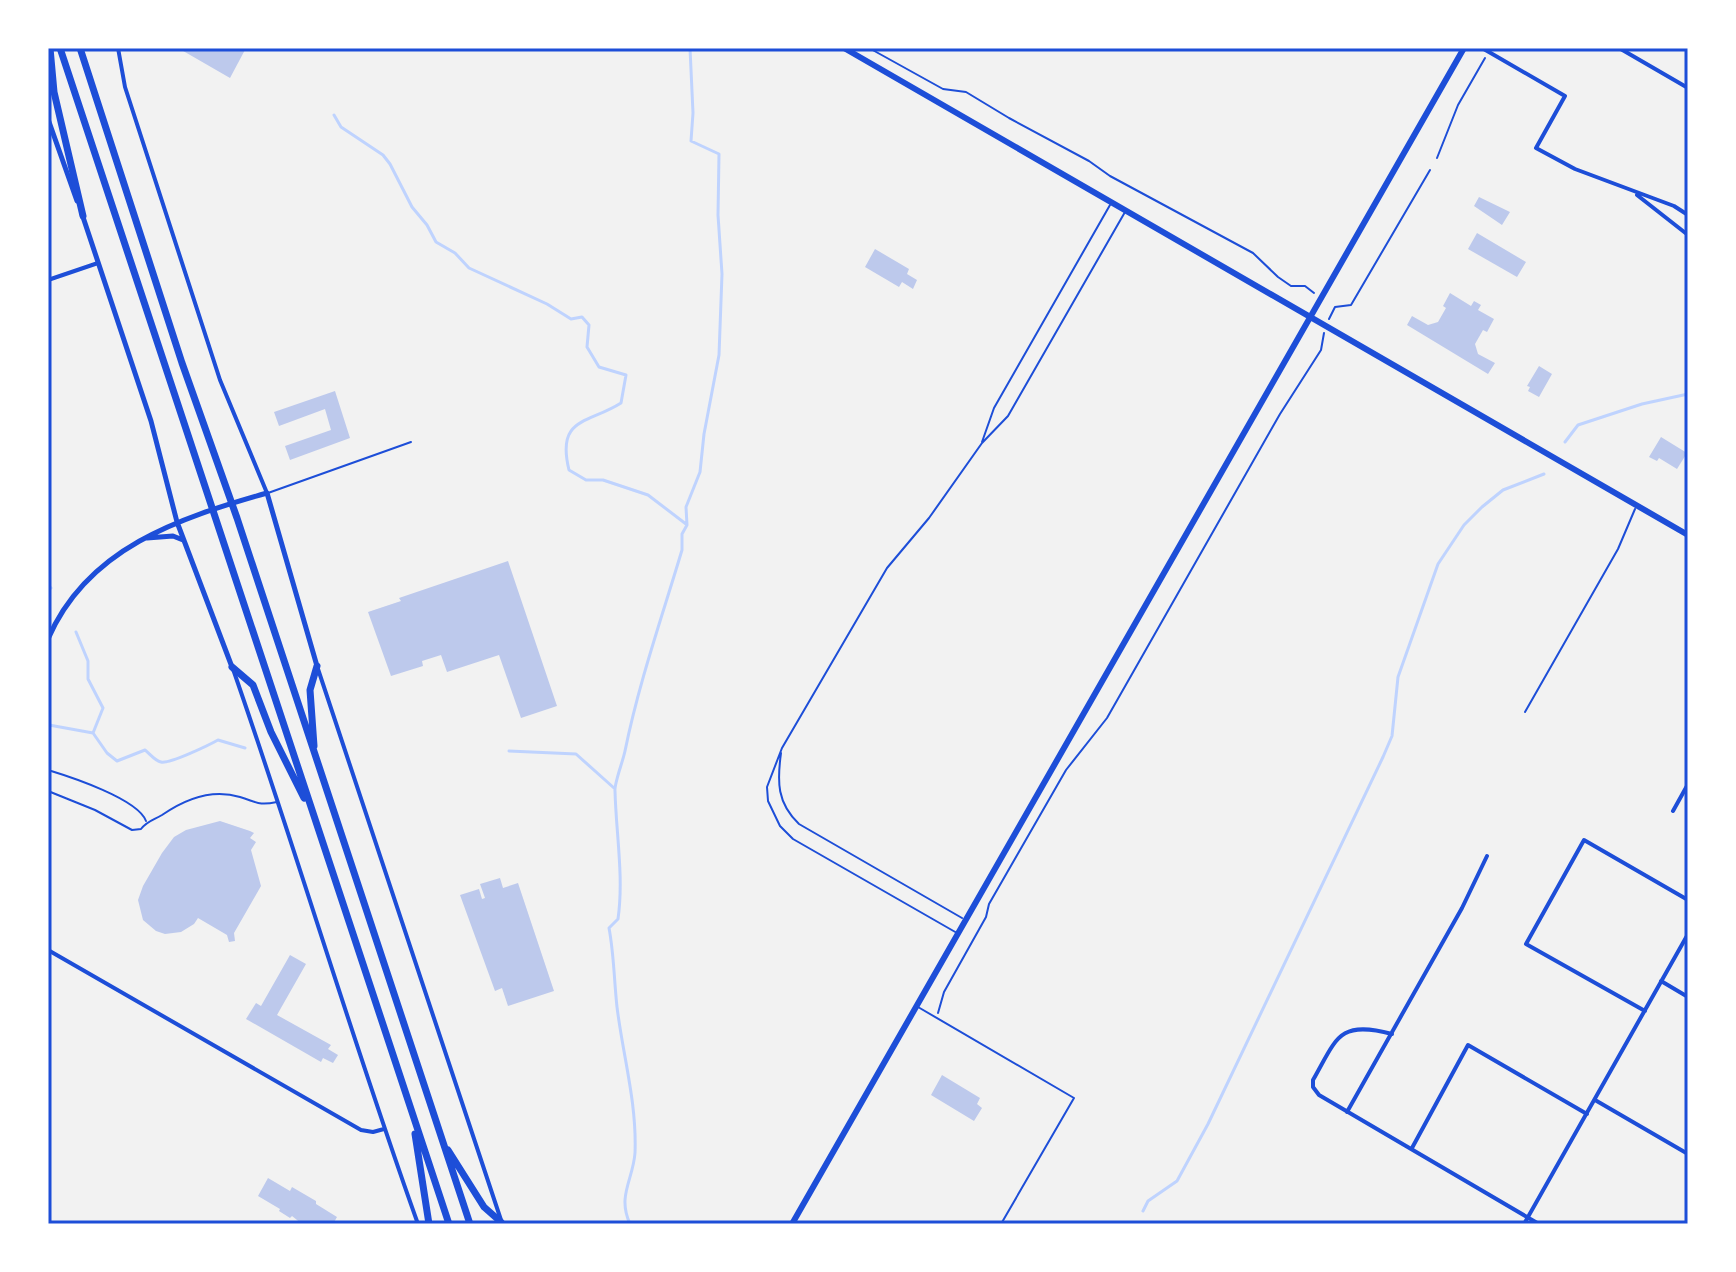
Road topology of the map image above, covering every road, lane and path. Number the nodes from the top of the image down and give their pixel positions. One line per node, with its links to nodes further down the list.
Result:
1 (50, 48): 19 (highway)
2 (60, 48): 45 (highway)
3 (80, 48): 39 (highway)
4 (118, 48): 28 (street)
5 (844, 48): 16 (main road)
6 (869, 48): 23 (path)
7 (1464, 48): 23 (main road)
8 (1482, 48): 15 (street)
9 (1619, 48): 11 (street)
10 (1486, 57): 13 (path)
11 (1688, 88)
12 (48, 119): 19 (street)
13 (1437, 158)
14 (1430, 170): 25 (path)
15 (1635, 193): 18 (street); 20 (street)
16 (1112, 201): 17 (main road); 27 (lane)
17 (1126, 209): 24 (main road); 27 (lane)
18 (1688, 215)
19 (83, 216): 21 (street)
20 (1688, 235)
21 (98, 263): 22 (street); 30 (street)
22 (48, 280)
23 (1322, 298): 24 (main road)
24 (1311, 317): 25 (main road); 49 (main road)
25 (1326, 326): 29 (main road); 57 (path)
26 (411, 442): 28 (lane)
27 (982, 443): 38 (lane)
28 (267, 493): 30 (street); 35 (street)
29 (1637, 505): 31 (main road); 37 (lane)
30 (177, 522): 32 (street); 33 (street)
31 (1688, 535)
32 (142, 538): 33 (street); 34 (street)
33 (183, 540): 36 (street)
34 (48, 639)
35 (317, 666): 39 (highway); 68 (street)
36 (232, 667): 43 (street); 45 (highway)
37 (1525, 712)
38 (782, 748): 49 (lane); 50 (lane)
39 (315, 761): 64 (highway)
40 (48, 770): 46 (lane)
41 (1688, 784): 44 (street)
42 (48, 791): 46 (lane)
43 (279, 802): 46 (lane); 63 (street)
44 (1673, 811)
45 (315, 821): 61 (highway)
46 (146, 822)
47 (1487, 856): 58 (street)
48 (1688, 900): 56 (street)
49 (966, 920): 50 (main road)
50 (958, 934): 55 (main road)
51 (1688, 934): 53 (street)
52 (48, 950): 63 (street)
53 (1661, 981): 54 (street); 56 (street)
54 (1688, 997)
55 (917, 1006): 57 (lane); 73 (main road)
56 (1645, 1011): 59 (street)
57 (936, 1017): 74 (lane)
58 (1392, 1034): 60 (street); 60 (street)
59 (1595, 1100): 62 (street); 66 (street)
60 (1347, 1112): 65 (street)
61 (412, 1113): 70 (highway); 71 (highway)
62 (1587, 1114): 65 (street); 67 (street)
63 (384, 1129): 69 (street)
64 (441, 1138): 68 (highway); 72 (highway)
65 (1411, 1149): 67 (street)
66 (1688, 1154)
67 (1528, 1217): 75 (street); 76 (street)
68 (502, 1223)
69 (418, 1224)
70 (429, 1224)
71 (449, 1224)
72 (470, 1224)
73 (792, 1224)
74 (1001, 1224)
75 (1524, 1224)
76 (1539, 1224)

